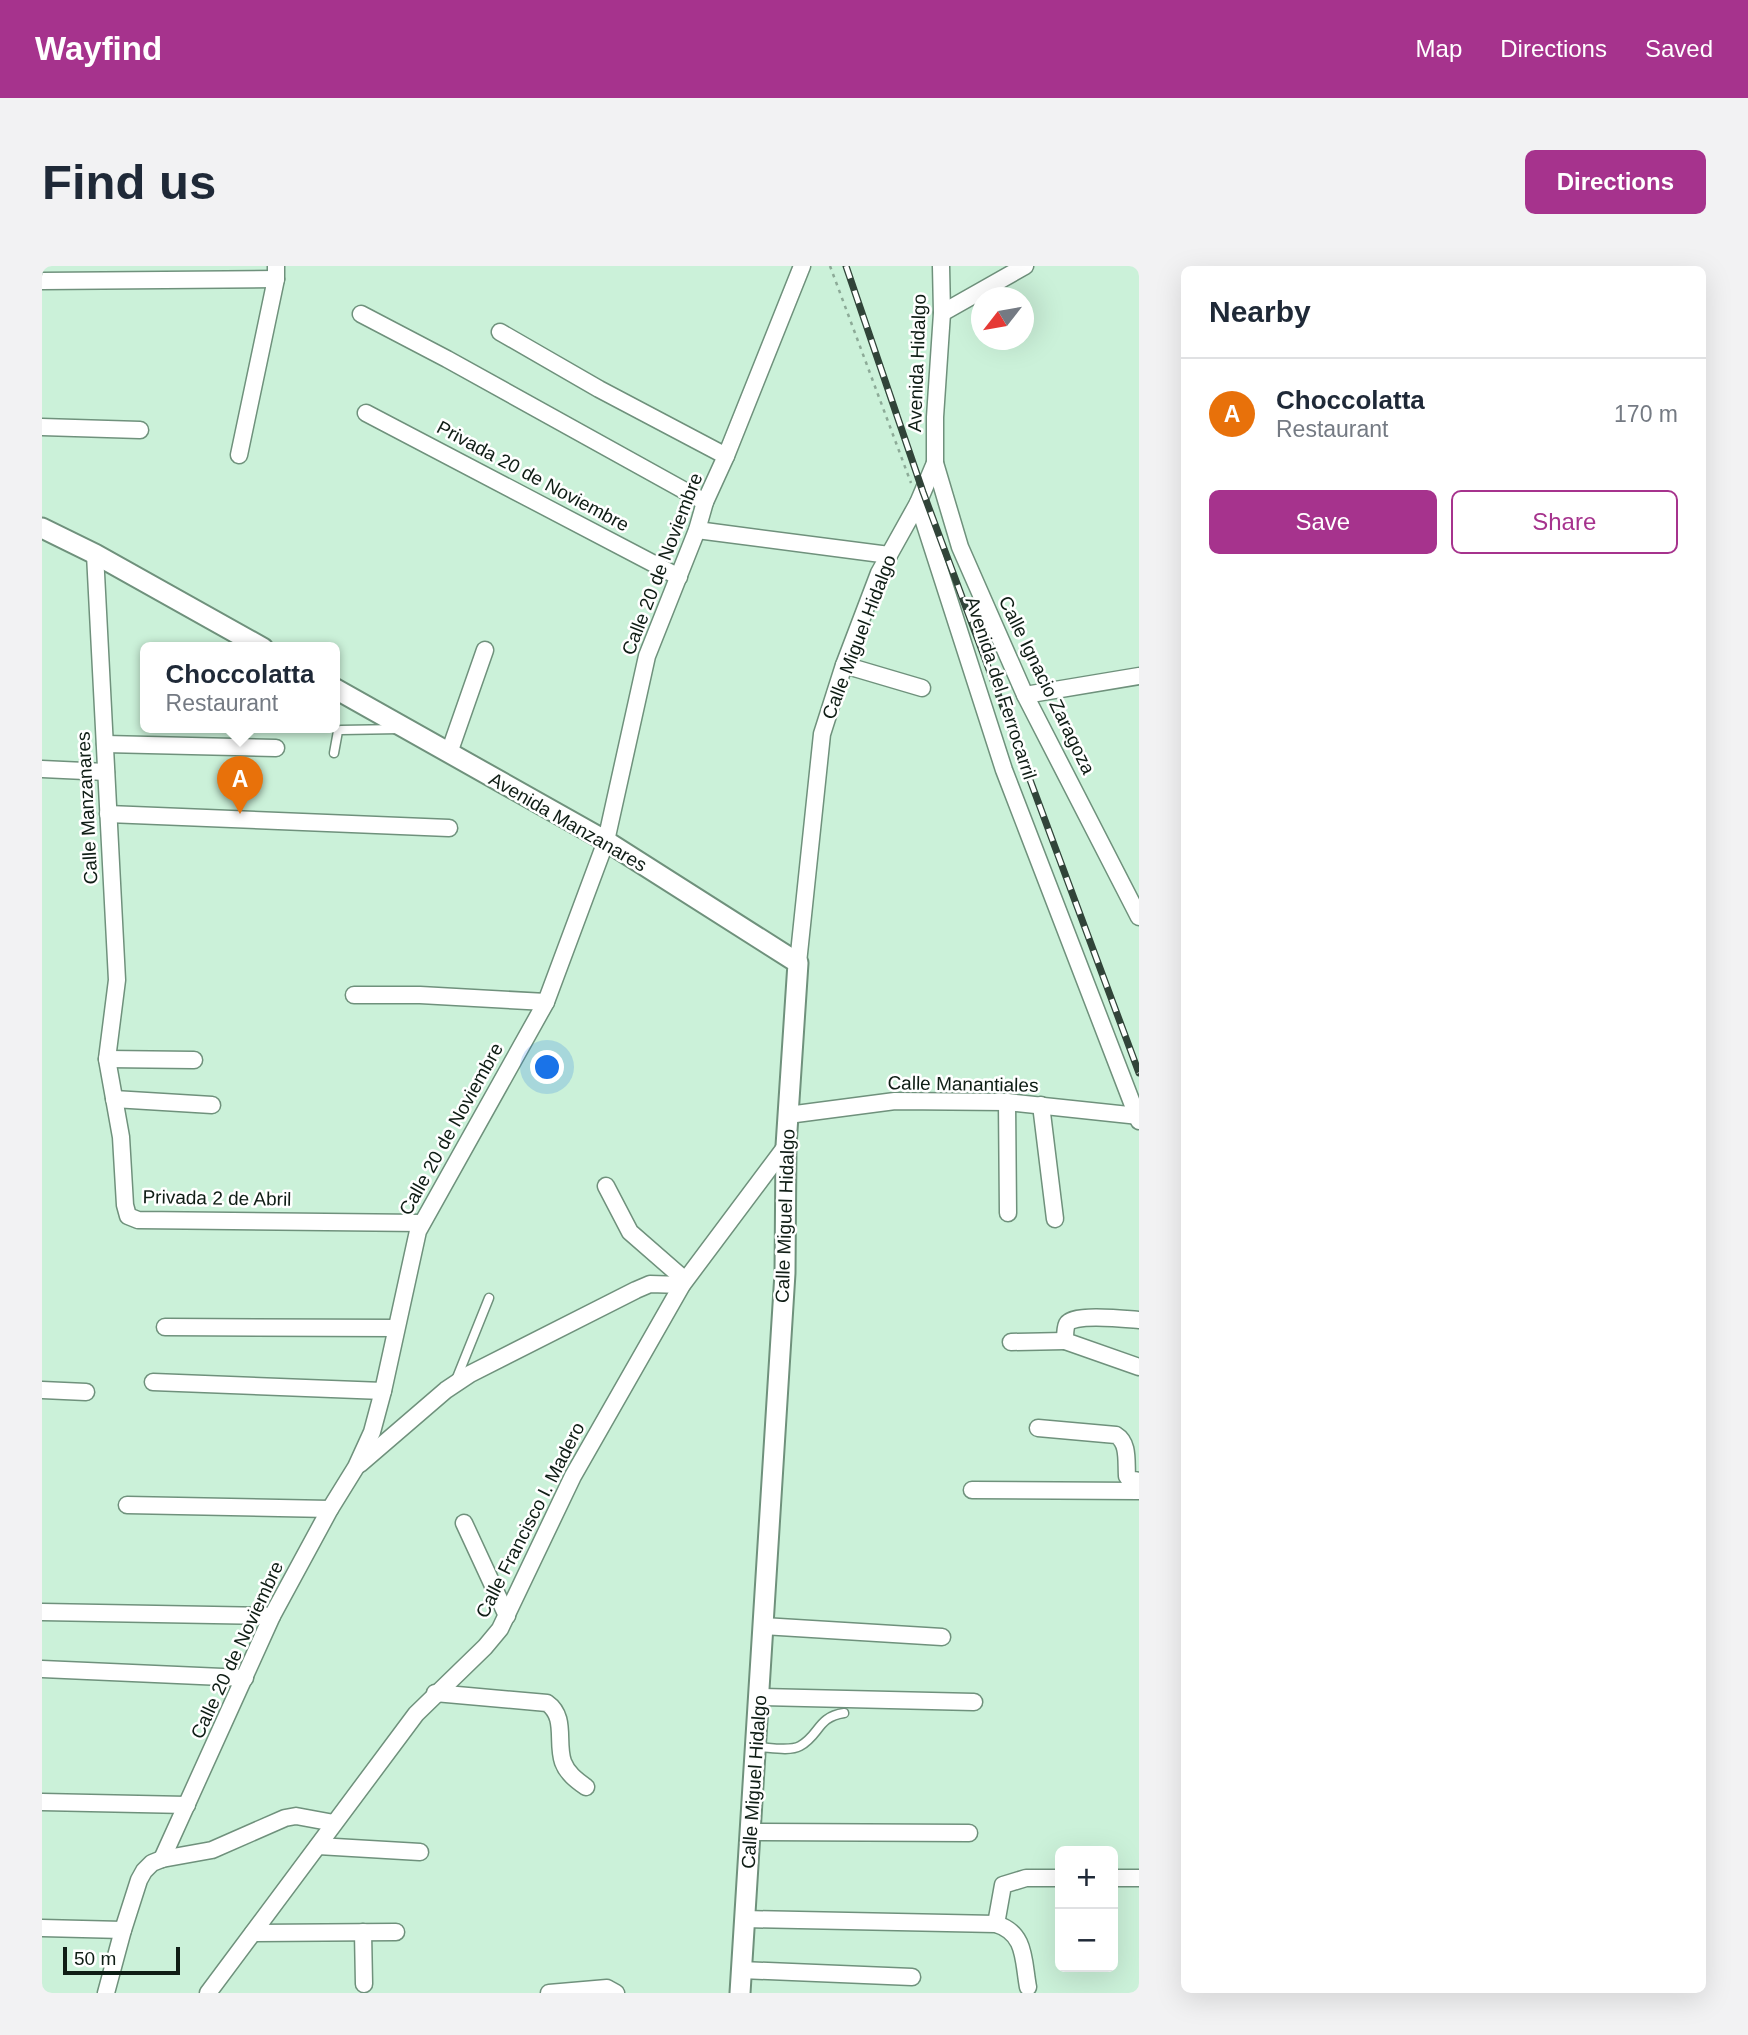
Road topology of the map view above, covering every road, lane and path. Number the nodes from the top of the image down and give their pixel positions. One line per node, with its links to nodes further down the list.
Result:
1 (802, 266): 14 (street, Calle 20 de Noviembre)
2 (830, 266): 17 (path)
3 (940, 266): 7 (street, Avenida Hidalgo)
4 (1025, 266): 7 (street)
5 (276, 273): 6 (street); 13 (street)
6 (42, 281)
7 (942, 313): 15 (street, Avenida Hidalgo)
8 (361, 314): 16 (street)
9 (500, 332): 14 (street)
10 (366, 414): 22 (street, Privada 20 de Noviembre)
11 (42, 428): 12 (street)
12 (140, 430)
13 (239, 455)
14 (726, 456): 16 (street, Calle 20 de Noviembre)
15 (935, 463): 17 (street, Calle Miguel Hidalgo); 29 (street, Calle Ignacio Zaragoza)
16 (705, 502): 19 (street, Calle 20 de Noviembre)
17 (918, 503): 21 (street, Calle Miguel Hidalgo); 53 (street, Avenida del Ferrocarril)
18 (42, 528): 20 (street)
19 (697, 530): 21 (street); 22 (street, Calle 20 de Noviembre)
20 (95, 554): 23 (street); 33 (street, Calle Manzanares)
21 (889, 555): 25 (street, Calle Miguel Hidalgo)
22 (679, 577): 41 (street, Calle 20 de Noviembre)
23 (251, 642)
24 (485, 650): 36 (street)
25 (844, 665): 27 (street); 43 (street, Calle Miguel Hidalgo)
26 (1139, 677): 29 (street)
27 (922, 688)
28 (340, 691): 30 (street, Avenida Manzanares)
29 (1026, 695): 42 (street, Calle Ignacio Zaragoza)
30 (406, 728): 31 (lane); 36 (street, Avenida Manzanares)
31 (340, 730)
32 (338, 733): 35 (lane)
33 (104, 744): 34 (street); 38 (street, Calle Manzanares)
34 (276, 748)
35 (334, 753)
36 (449, 753): 41 (street, Avenida Manzanares)
37 (42, 769): 38 (street)
38 (106, 772): 39 (street, Calle Manzanares)
39 (108, 814): 40 (street); 46 (street, Calle Manzanares)
40 (449, 828)
41 (606, 841): 43 (street, Avenida Manzanares); 45 (street, Calle 20 de Noviembre)
42 (1139, 917)
43 (798, 963): 52 (street, Calle Miguel Hidalgo)
44 (355, 995): 45 (street)
45 (546, 1002): 58 (street, Calle 20 de Noviembre)
46 (107, 1059): 47 (street); 48 (street, Privada 2 de Abril)
47 (194, 1060)
48 (114, 1100): 50 (street); 58 (street, Privada 2 de Abril)
49 (1007, 1102): 51 (street, Calle Manantiales); 52 (street, Calle Manantiales); 56 (street)
50 (212, 1105)
51 (1041, 1105): 53 (street, Calle Manantiales); 57 (street)
52 (788, 1115): 54 (street, Calle Miguel Hidalgo)
53 (1138, 1118)
54 (786, 1146): 59 (street, Calle Francisco I. Madero); 83 (street, Calle Miguel Hidalgo)
55 (606, 1186): 59 (street)
56 (1008, 1213)
57 (1055, 1219)
58 (422, 1223): 63 (street, Calle 20 de Noviembre)
59 (684, 1282): 68 (street); 82 (street, Calle Francisco I. Madero)
60 (489, 1298): 68 (lane)
61 (1139, 1320): 64 (street)
62 (165, 1327): 63 (street)
63 (396, 1328): 70 (street, Calle 20 de Noviembre)
64 (1065, 1341): 65 (street); 66 (street)
65 (1011, 1342)
66 (1139, 1367)
67 (153, 1381): 70 (street)
68 (455, 1383): 73 (street)
69 (42, 1390): 71 (street)
70 (383, 1391): 73 (street, Calle 20 de Noviembre)
71 (86, 1392)
72 (1038, 1428): 74 (street)
73 (356, 1467): 78 (street, Calle 20 de Noviembre)
74 (1139, 1481)
75 (972, 1490): 76 (street)
76 (1139, 1491)
77 (127, 1505): 78 (street)
78 (330, 1509): 81 (street, Calle 20 de Noviembre)
79 (464, 1523): 82 (street)
80 (42, 1612): 81 (street)
81 (272, 1616): 86 (street, Calle 20 de Noviembre)
82 (508, 1616): 87 (street, Calle Francisco I. Madero)
83 (763, 1626): 84 (street); 88 (street, Calle Miguel Hidalgo)
84 (942, 1637)
85 (42, 1669): 86 (street)
86 (245, 1678): 94 (street, Calle 20 de Noviembre)
87 (435, 1693): 92 (street); 95 (street, Calle Francisco I. Madero)
88 (759, 1697): 89 (street); 91 (street, Calle Miguel Hidalgo)
89 (974, 1702)
90 (844, 1713): 91 (lane)
91 (756, 1747): 96 (street, Calle Miguel Hidalgo)
92 (586, 1787)
93 (42, 1802): 94 (street)
94 (187, 1805): 100 (street, Calle 20 de Noviembre)
95 (334, 1823): 98 (street, Calle Francisco I. Madero); 100 (street)
96 (751, 1832): 97 (street); 104 (street, Calle Miguel Hidalgo)
97 (969, 1833)
98 (318, 1846): 99 (street); 110 (street, Calle Francisco I. Madero)
99 (420, 1852)
100 (162, 1858): 107 (street, Calle 20 de Noviembre)
101 (1055, 1878): 105 (street)
102 (1118, 1878): 103 (street)
103 (1139, 1878)
104 (745, 1919): 105 (street); 111 (street, Calle Miguel Hidalgo)
105 (996, 1924): 114 (street)
106 (42, 1927): 107 (street)
107 (123, 1930): 115 (street, Calle 20 de Noviembre)
108 (362, 1932): 109 (street); 110 (street); 113 (street)
109 (396, 1932)
110 (253, 1933): 116 (street, Calle Francisco I. Madero)
111 (741, 1970): 112 (street); 119 (street, Calle Miguel Hidalgo)
112 (912, 1977)
113 (365, 1984)
114 (1028, 1987)
115 (106, 1993)
116 (208, 1993)
117 (549, 1993): 118 (street)
118 (616, 1993)
119 (740, 1993)

